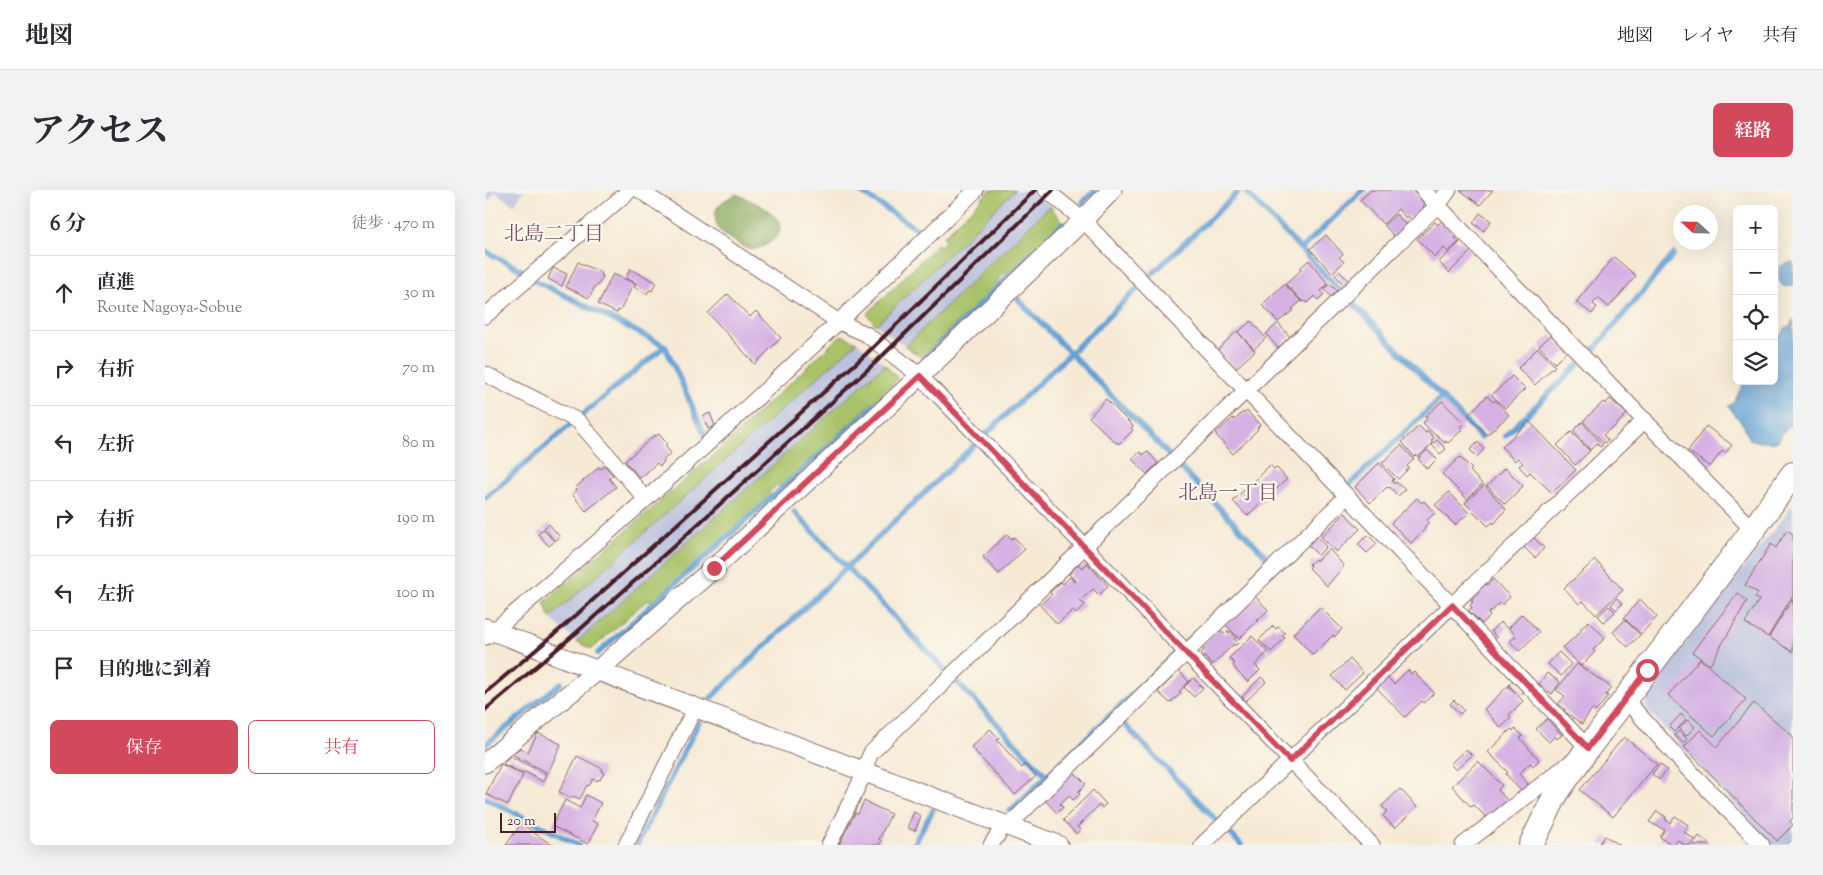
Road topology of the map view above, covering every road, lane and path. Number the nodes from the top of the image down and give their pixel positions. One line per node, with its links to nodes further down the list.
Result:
1 (630, 190): 10 (street)
2 (639, 190): 11 (street)
3 (975, 190): 11 (street)
4 (1046, 190): 9 (street)
5 (1112, 190): 9 (street)
6 (1423, 190): 8 (street)
7 (1449, 190): 8 (street)
8 (1438, 206): 14 (street); 15 (street)
9 (1083, 220): 13 (street); 14 (street)
10 (485, 316)
11 (839, 322): 13 (street); 18 (street)
12 (485, 374): 18 (street)
13 (920, 376): 20 (street); 24 (street)
14 (1246, 391): 17 (street); 20 (street)
15 (1645, 420): 19 (street); 21 (street)
16 (1793, 474): 19 (main road)
17 (1347, 496): 21 (street); 23 (street)
18 (646, 499): 22 (street)
19 (1753, 530): 25 (main road)
20 (1085, 547): 23 (street); 30 (street)
21 (1452, 605): 27 (street); 28 (street)
22 (488, 632): 24 (street)
23 (1186, 653): 28 (street); 31 (street)
24 (597, 671): 26 (street); 29 (street)
25 (1625, 699): 27 (main road); 40 (street)
26 (695, 708): 30 (street); 32 (street)
27 (1587, 750): 38 (street); 39 (main road)
28 (1290, 761): 36 (street); 37 (street)
29 (485, 763)
30 (864, 772): 31 (street); 33 (street)
31 (1006, 825): 34 (street); 35 (street)
32 (626, 845)
33 (829, 845)
34 (991, 845)
35 (1058, 845)
36 (1202, 845)
37 (1372, 845)
38 (1463, 845)
39 (1531, 845)
40 (1762, 845)

